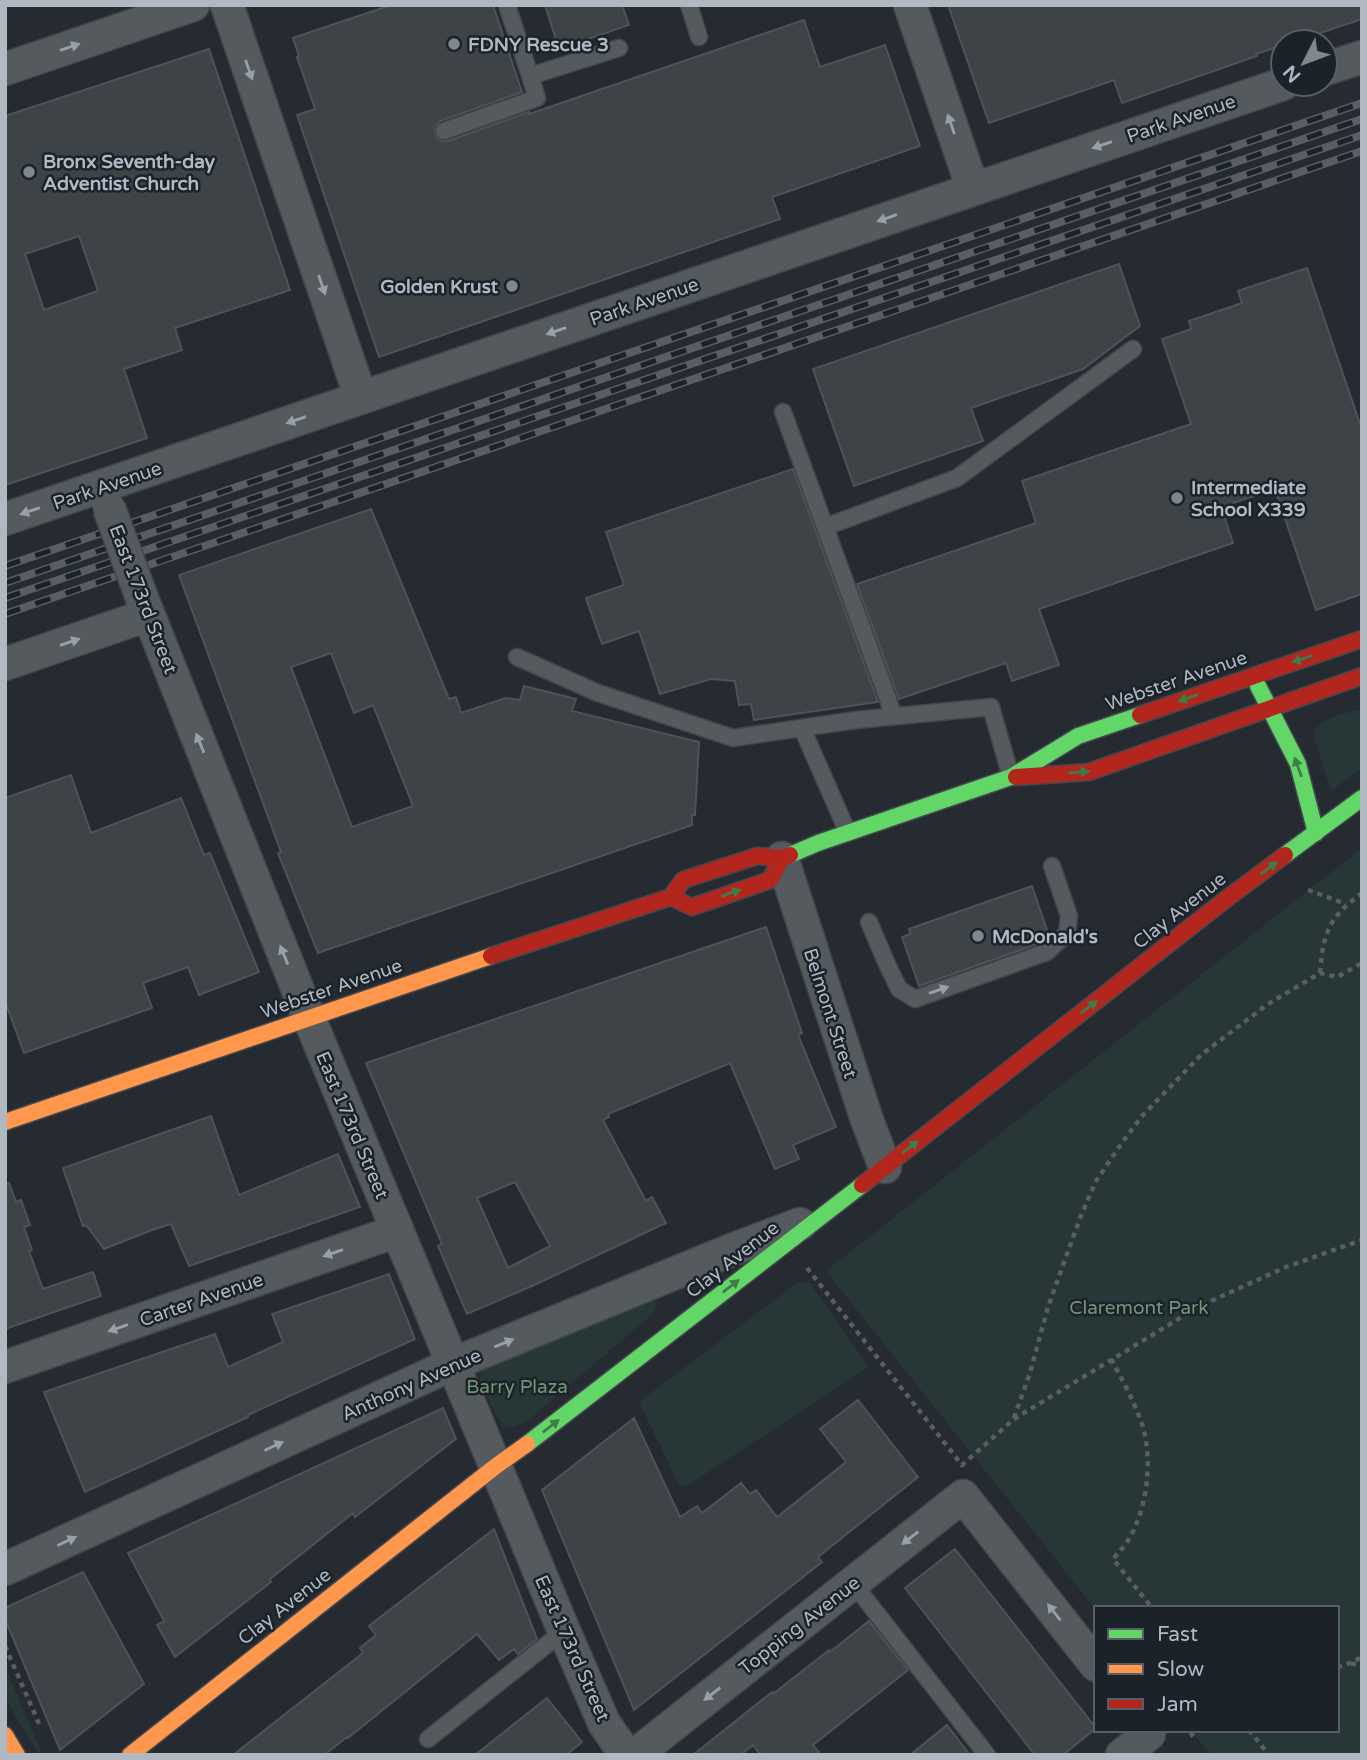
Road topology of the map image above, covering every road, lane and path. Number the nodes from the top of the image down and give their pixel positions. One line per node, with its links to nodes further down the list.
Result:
1 (192, 5): 10 (street, one-way to 1)
2 (227, 5): 16 (street, one-way to 16)
3 (507, 5): 11 (lane)
4 (689, 5): 6 (lane)
5 (910, 5): 14 (street, one-way to 5)
6 (699, 37)
7 (620, 48): 11 (lane)
8 (1362, 57): 9 (street)
9 (1339, 64)
10 (5, 69)
11 (530, 76): 13 (lane)
12 (1269, 89): 14 (street, Park Avenue, one-way to 14)
13 (444, 131)
14 (973, 189): 16 (street, Park Avenue, one-way to 16)
15 (1133, 349): 20 (lane)
16 (361, 398): 18 (street, Park Avenue, one-way to 18)
17 (783, 412): 20 (lane)
18 (105, 497): 19 (street, Park Avenue, one-way to 19); 21 (street, East 173rd Street, bridge)
19 (5, 519)
20 (825, 527): 28 (lane)
21 (145, 606): 24 (street, one-way to 21); 43 (street, East 173rd Street, one-way to 21)
22 (1362, 639): 25 (main road, Webster Avenue, one-way to 25)
23 (517, 657): 29 (lane)
24 (5, 664)
25 (1252, 675): 27 (main road); 30 (main road, Webster Avenue, one-way to 30)
26 (1362, 676): 27 (main road, Webster Avenue)
27 (1270, 708): 30 (main road, Webster Avenue, one-way to 27); 33 (main road, one-way to 27)
28 (893, 716): 29 (lane); 30 (lane)
29 (802, 727): 32 (lane)
30 (1011, 777): 32 (main road, Webster Avenue)
31 (1362, 798): 33 (main road, Clay Avenue)
32 (848, 833): 34 (main road, Webster Avenue)
33 (1316, 833): 45 (main road, Clay Avenue, one-way to 33)
34 (782, 858): 38 (main road, Webster Avenue); 38 (main road, Webster Avenue, one-way to 34); 45 (street, Belmont Street)
35 (1052, 866): 40 (lane, one-way to 35)
36 (1308, 890): 39 (path)
37 (1362, 892): 39 (path)
38 (671, 897): 43 (main road, Webster Avenue)
39 (1346, 904): 42 (path)
40 (869, 922)
41 (1362, 963): 42 (path)
42 (1320, 973): 53 (path)
43 (309, 1018): 44 (main road, Webster Avenue); 47 (street, East 173rd Street)
44 (5, 1122)
45 (885, 1167): 46 (main road, Clay Avenue)
46 (823, 1215): 51 (street, Anthony Avenue, one-way to 46); 54 (main road, Clay Avenue, one-way to 46)
47 (397, 1231): 51 (street, East 173rd Street); 52 (street, Carter Avenue, one-way to 52)
48 (1362, 1240): 50 (path)
49 (805, 1265): 53 (path)
50 (1111, 1359): 53 (path); 57 (path)
51 (453, 1364): 54 (street, East 173rd Street); 55 (street, Anthony Avenue, one-way to 51)
52 (5, 1367)
53 (1014, 1419)
54 (496, 1466): 58 (street, East 173rd Street); 73 (main road, Clay Avenue)
55 (5, 1569)
56 (853, 1583): 61 (street, Topping Avenue, one-way to 56); 75 (street, Topping Avenue, one-way to 75); 76 (lane)
57 (1150, 1606)
58 (564, 1632): 70 (lane); 74 (street, East 173rd Street)
59 (5, 1646): 67 (path)
60 (1362, 1657): 62 (path)
61 (1094, 1662)
62 (1350, 1664): 63 (path); 64 (path)
63 (1362, 1664)
64 (1339, 1667)
65 (1196, 1732): 69 (path)
66 (1251, 1732): 78 (path)
67 (43, 1733)
68 (5, 1734): 72 (main road)
69 (1191, 1736)
70 (428, 1738)
71 (1154, 1740): 77 (street)
72 (17, 1755)
73 (130, 1755)
74 (626, 1755)
75 (635, 1755)
76 (987, 1755)
77 (1122, 1755)
78 (1269, 1755)

